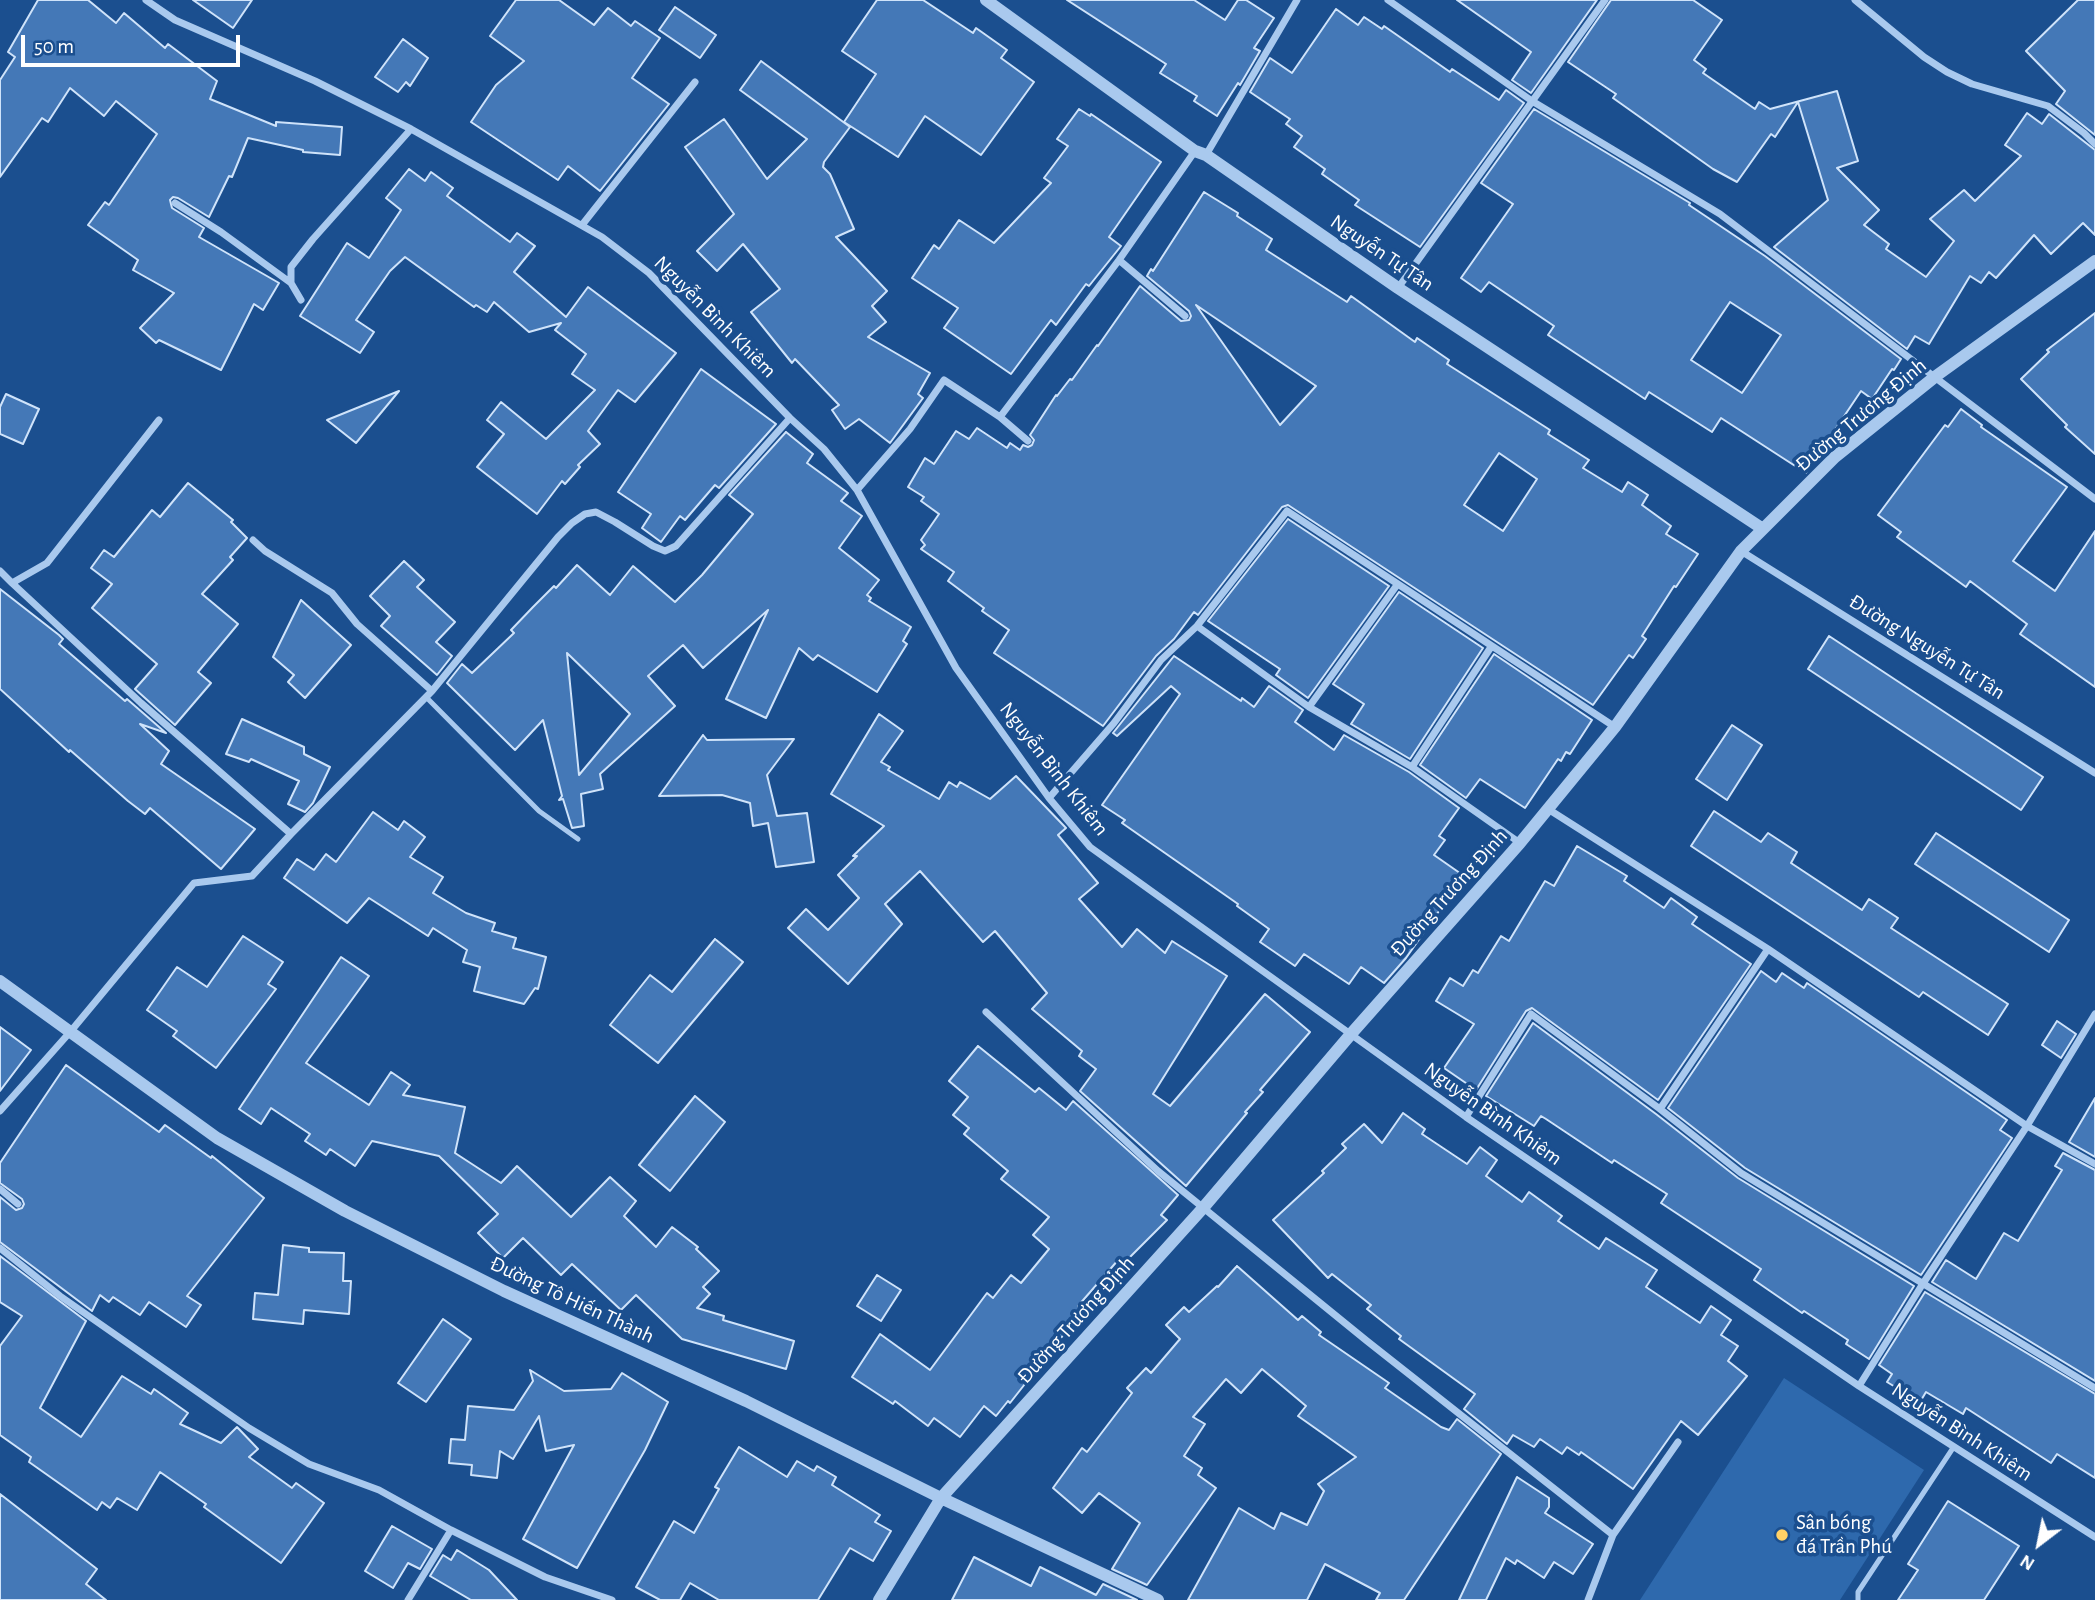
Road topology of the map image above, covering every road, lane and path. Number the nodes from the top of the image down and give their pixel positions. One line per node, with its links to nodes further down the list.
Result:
1 (146, 0): 9 (street, Nguyễn Bình Khiêm)
2 (986, 0): 11 (street, Nguyễn Tự Tân)
3 (1297, 0): 11 (street)
4 (1388, 0): 8 (street)
5 (1605, 0): 8 (street)
6 (1855, 0): 10 (street)
7 (695, 82): 13 (street)
8 (1532, 101): 17 (street); 20 (street)
9 (411, 129): 13 (street, Nguyễn Bình Khiêm); 16 (street)
10 (2095, 145)
11 (1200, 153): 14 (street); 17 (street, Nguyễn Tự Tân)
12 (175, 203): 16 (street)
13 (582, 225): 22 (street, Nguyễn Bình Khiêm)
14 (1119, 260): 19 (street); 21 (street)
15 (2095, 261): 20 (street, Đường Trương Định)
16 (291, 283): 18 (street)
17 (1398, 288): 27 (street, Nguyễn Tự Tân)
18 (301, 300)
19 (1185, 316)
20 (1936, 376): 26 (street); 27 (street, Đường Trương Định)
21 (1000, 416): 24 (street); 25 (street)
22 (790, 418): 25 (street, Nguyễn Bình Khiêm); 35 (street)
23 (159, 420): 31 (street)
24 (1028, 441)
25 (857, 490): 40 (street, Nguyễn Bình Khiêm)
26 (2095, 499)
27 (1763, 529): 29 (street, Đường Trương Định)
28 (253, 540): 35 (street)
29 (1741, 551): 37 (street, Đường Trương Định); 39 (street, Đường Nguyễn Tự Tân)
30 (0, 571): 31 (street)
31 (12, 583): 42 (street)
32 (1397, 585): 33 (street); 34 (street); 36 (street)
33 (1197, 626): 36 (street); 40 (street)
34 (1491, 647): 37 (street); 38 (street)
35 (429, 694): 42 (street); 43 (lane)
36 (1310, 707): 38 (street)
37 (1615, 727): 41 (street, Đường Trương Định)
38 (1412, 767): 44 (street)
39 (2095, 773)
40 (1049, 798): 50 (street, Nguyễn Bình Khiêm)
41 (1548, 809): 44 (street, Đường Trương Định); 45 (street)
42 (291, 834): 49 (street)
43 (579, 839)
44 (1520, 843): 50 (street, Đường Trương Định)
45 (1768, 949): 51 (street); 54 (street)
46 (0, 981): 49 (street, Đường Tô Hiến Thành)
47 (986, 1012): 58 (street)
48 (2095, 1014): 54 (street)
49 (71, 1031): 52 (street); 65 (street, Đường Tô Hiến Thành)
50 (1350, 1034): 53 (street, Nguyễn Bình Khiêm); 58 (street, Đường Trương Định)
51 (1660, 1109): 53 (street); 60 (street)
52 (0, 1111)
53 (1466, 1117): 61 (street, Nguyễn Bình Khiêm)
54 (2027, 1126): 55 (street); 60 (street)
55 (2095, 1164)
56 (0, 1189): 57 (street)
57 (18, 1204)
58 (1203, 1208): 65 (street, Đường Trương Định); 67 (street)
59 (0, 1248): 66 (street)
60 (1922, 1285): 61 (street); 62 (street)
61 (1860, 1386): 64 (street, Nguyễn Bình Khiêm)
62 (2095, 1388)
63 (1678, 1442): 67 (street)
64 (1953, 1448): 68 (street, Nguyễn Bình Khiêm); 74 (lane)
65 (942, 1498): 71 (street, Đường Trương Định); 72 (street, Đường Tô Hiến Thành)
66 (451, 1530): 69 (street); 70 (street)
67 (1613, 1535): 73 (street)
68 (2095, 1537)
69 (408, 1600)
70 (611, 1600)
71 (879, 1600)
72 (1158, 1600)
73 (1588, 1600)
74 (1858, 1600)

